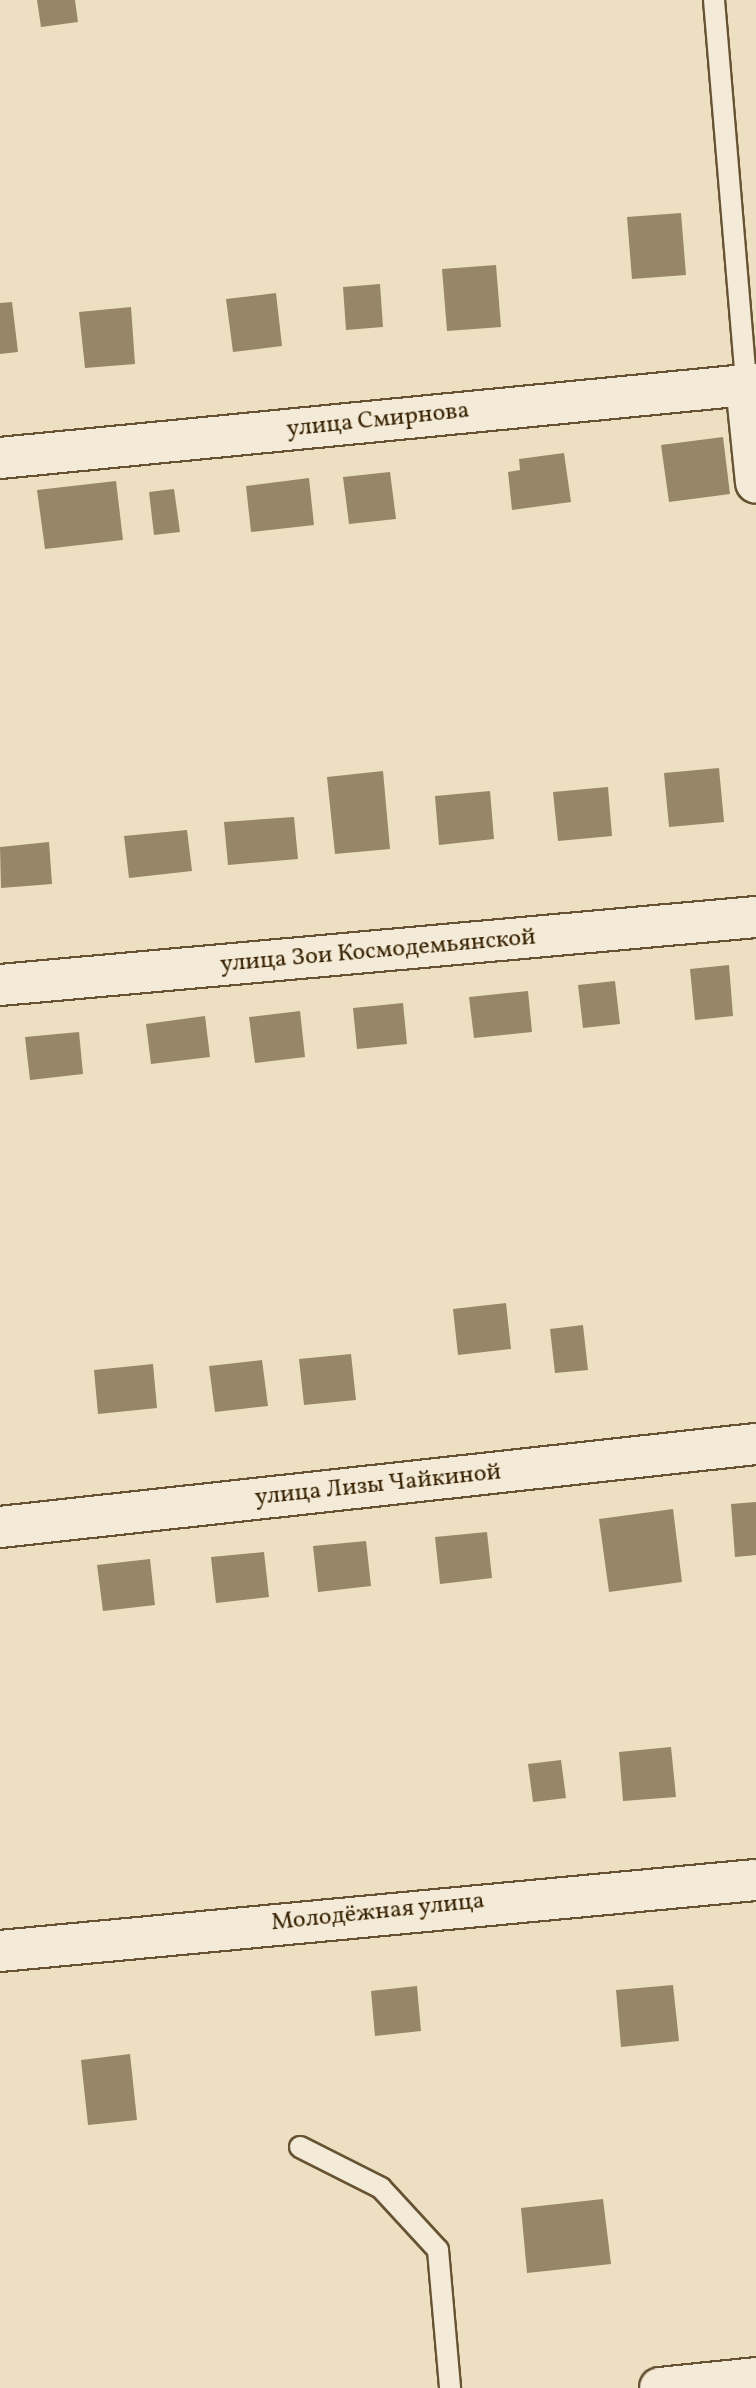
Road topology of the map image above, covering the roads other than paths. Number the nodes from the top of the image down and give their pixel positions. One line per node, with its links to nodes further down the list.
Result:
1 (714, 0): 2 (lane)
2 (751, 384): 3 (street, улица Смирнова); 4 (street)
3 (0, 458)
4 (756, 482)
5 (756, 917): 6 (street, улица Зои Космодемьянской)
6 (0, 985)
7 (756, 1444): 8 (street, улица Лизы Чайкиной)
8 (0, 1527)
9 (756, 1880): 10 (street, Молодёжная улица)
10 (0, 1951)
11 (300, 2147): 13 (lane)
12 (756, 2378): 14 (street)
13 (450, 2388)
14 (660, 2388)

